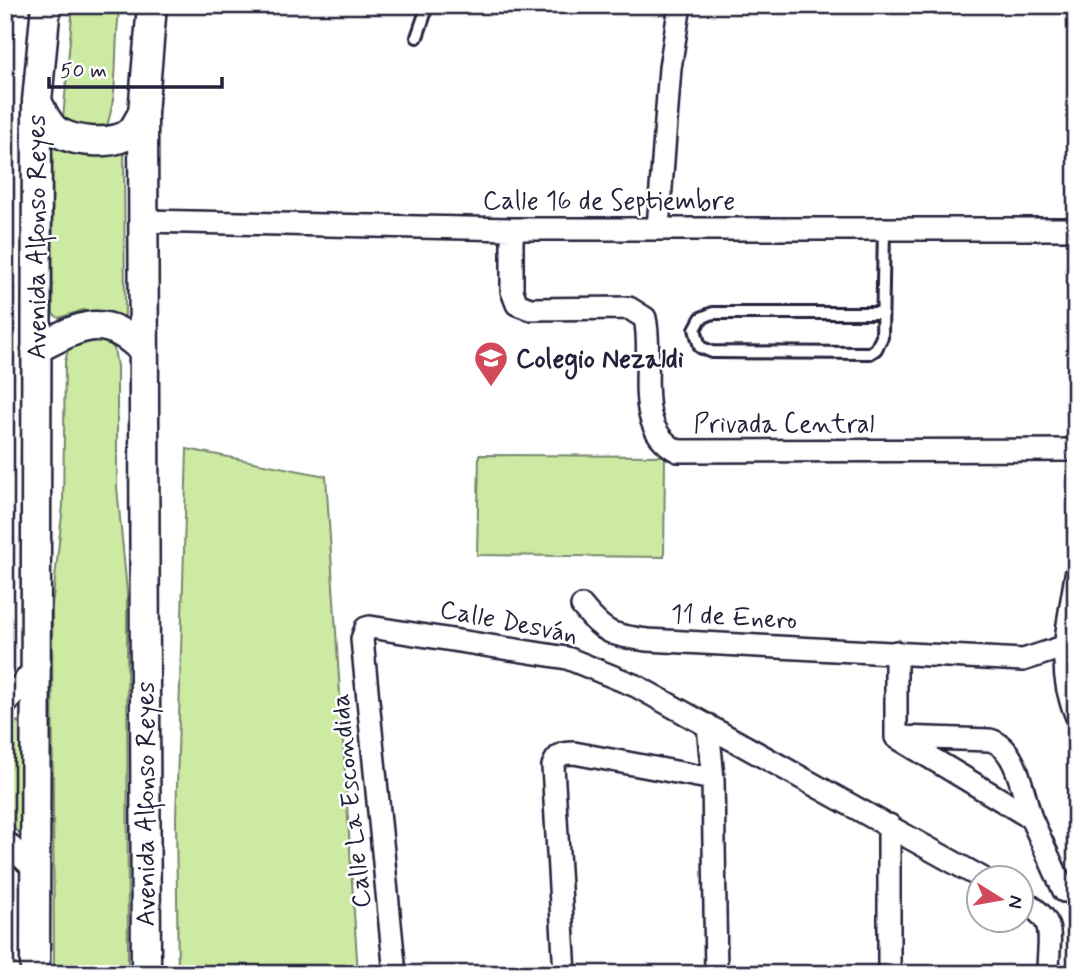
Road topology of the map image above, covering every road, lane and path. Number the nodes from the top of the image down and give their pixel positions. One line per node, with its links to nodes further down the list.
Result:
1 (46, 5): 6 (main road, Avenida Alfonso Reyes)
2 (152, 5): 7 (main road, Avenida Alfonso Reyes)
3 (428, 5): 5 (lane)
4 (680, 5): 9 (street)
5 (417, 37)
6 (37, 101): 7 (main road); 14 (main road, Avenida Alfonso Reyes)
7 (143, 113): 8 (main road, Avenida Alfonso Reyes)
8 (143, 221): 10 (street, Calle 16 de Septiembre); 15 (main road, Avenida Alfonso Reyes)
9 (658, 228): 10 (street, Calle 16 de Septiembre); 11 (street, Calle 16 de Septiembre)
10 (512, 229): 16 (street, Privada Central)
11 (884, 229): 12 (street, Calle 16 de Septiembre); 13 (lane)
12 (1076, 229)
13 (882, 313): 13 (lane)
14 (36, 349): 15 (main road); 23 (main road, Avenida Alfonso Reyes)
15 (143, 350): 37 (main road, Avenida Alfonso Reyes)
16 (1076, 450)
17 (1076, 575): 19 (street)
18 (582, 606): 22 (street, 11 de Enero)
19 (1073, 618): 21 (street)
20 (370, 627): 26 (street, Calle Desván); 38 (street, Calle La Escondida)
21 (1063, 647): 22 (street, 11 de Enero); 25 (street)
22 (896, 652): 27 (street)
23 (34, 669): 24 (street); 33 (main road, Avenida Alfonso Reyes)
24 (5, 705)
25 (1076, 715)
26 (708, 725): 28 (street); 30 (street, Calle Desván)
27 (895, 737): 29 (street); 29 (street)
28 (713, 779): 39 (street); 40 (street)
29 (1031, 818): 34 (street)
30 (889, 825): 32 (street, Calle Desván); 41 (street)
31 (5, 841): 33 (street)
32 (965, 867)
33 (34, 870): 36 (main road, Avenida Alfonso Reyes)
34 (1064, 891)
35 (1036, 909): 42 (street)
36 (35, 974)
37 (146, 974)
38 (395, 974)
39 (565, 974)
40 (716, 974)
41 (889, 974)
42 (1048, 974)

